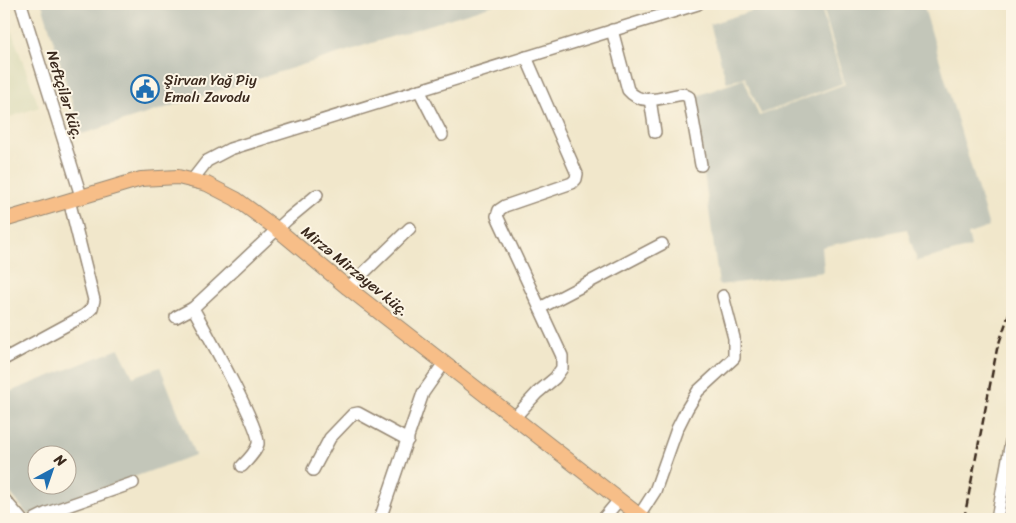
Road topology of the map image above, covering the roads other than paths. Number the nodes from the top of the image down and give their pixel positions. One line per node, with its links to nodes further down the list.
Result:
1 (21, 4): 12 (street, Neftçilər küç.)
2 (698, 4): 3 (street)
3 (612, 30): 4 (street); 6 (street)
4 (526, 57): 5 (street); 20 (street)
5 (419, 90): 8 (street); 10 (street)
6 (650, 99): 7 (street); 9 (street)
7 (655, 132)
8 (442, 135)
9 (701, 165)
10 (194, 179): 12 (main road, Mirzə Mirzəyev küç.); 15 (main road, Mirzə Mirzəyev küç.)
11 (317, 195): 15 (street)
12 (75, 198): 13 (main road, Mirzə Mirzəyev küç.); 22 (street, Neftçilər küç.)
13 (4, 220)
14 (410, 228): 17 (street)
15 (277, 229): 17 (main road, Mirzə Mirzəyev küç.); 19 (street)
16 (662, 244): 20 (street)
17 (348, 288): 23 (main road, Mirzə Mirzəyev küç.)
18 (723, 296): 32 (street)
19 (193, 308): 21 (street); 27 (street)
20 (540, 308): 24 (street)
21 (176, 317)
22 (4, 359)
23 (444, 363): 24 (main road, Mirzə Mirzəyev küç.); 26 (street)
24 (514, 418): 31 (main road, Mirzə Mirzəyev küç.)
25 (1012, 436): 37 (street)
26 (408, 440): 28 (street); 35 (street)
27 (242, 466)
28 (312, 470)
29 (133, 483): 34 (street)
30 (4, 499): 33 (street)
31 (619, 500): 32 (main road, Mirzə Mirzəyev küç.); 36 (street)
32 (641, 518)
33 (21, 519)
34 (35, 519)
35 (380, 519)
36 (604, 519)
37 (997, 519)

